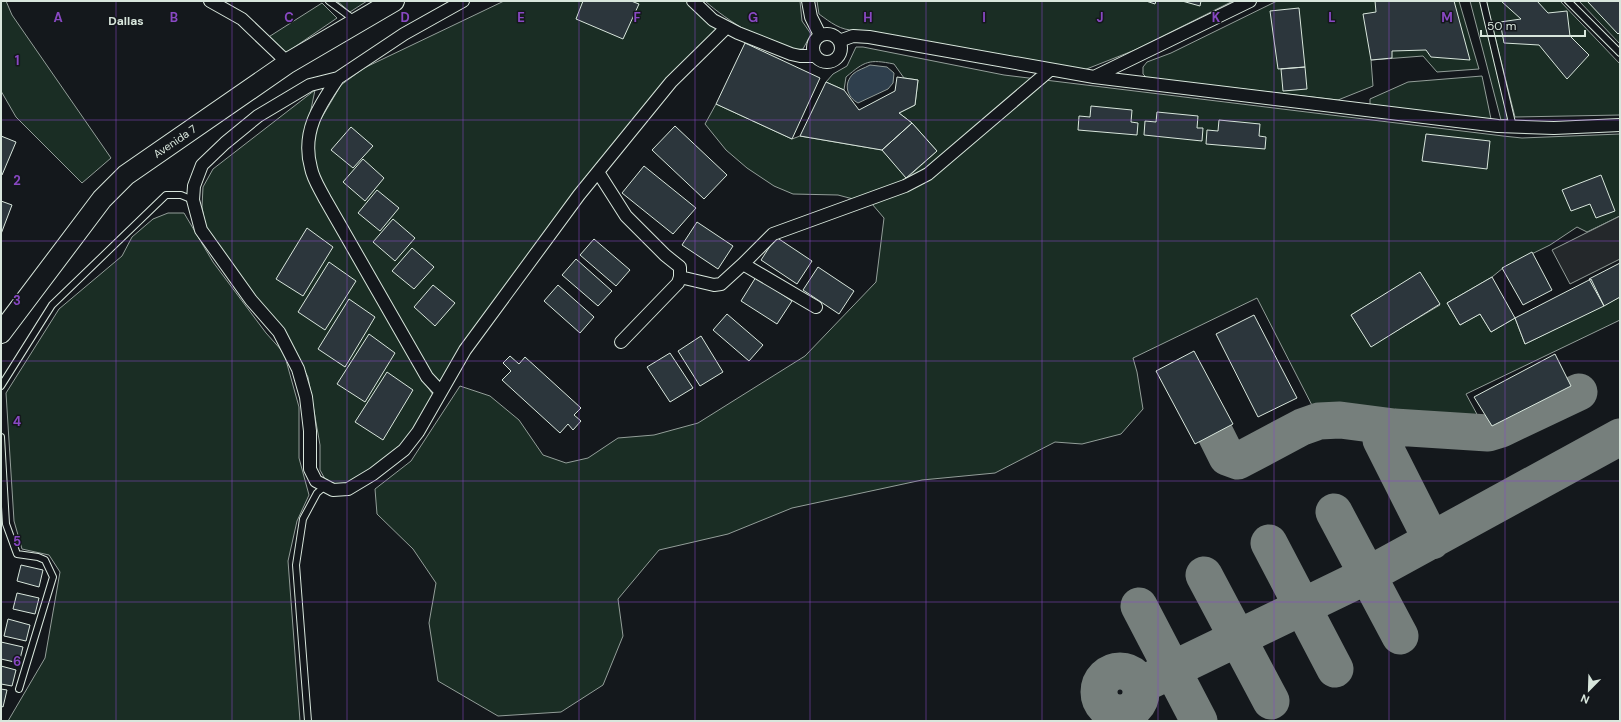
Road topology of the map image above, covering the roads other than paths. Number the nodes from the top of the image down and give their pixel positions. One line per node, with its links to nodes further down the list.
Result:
1 (210, 1): 16 (street)
2 (329, 1): 10 (lane)
3 (394, 1): 10 (main road, Avenida 7)
4 (463, 1): 19 (street)
5 (693, 1): 11 (street)
6 (808, 1): 12 (street)
7 (1250, 1): 18 (street)
8 (1483, 1): 21 (lane)
9 (1568, 1): 14 (lane)
10 (357, 22): 16 (main road, Avenida 7)
11 (726, 28): 15 (street); 22 (street)
12 (820, 35): 13 (street); 15 (street)
13 (839, 40): 15 (street); 17 (street)
14 (1620, 54)
15 (815, 56)
16 (288, 64): 27 (main road, Avenida 7)
17 (1050, 70): 18 (street); 24 (street)
18 (1094, 77): 21 (street)
19 (338, 78): 23 (street); 30 (street)
20 (1620, 126): 21 (street)
21 (1513, 127)
22 (598, 172): 25 (street); 30 (street)
23 (193, 200): 29 (lane); 32 (street)
24 (743, 264): 25 (street); 26 (street)
25 (680, 276): 28 (street)
26 (816, 307)
27 (1, 333)
28 (621, 342)
29 (1, 386)
30 (440, 391): 32 (street)
31 (1, 437): 33 (lane)
32 (324, 487): 34 (lane)
33 (19, 689)
34 (308, 721)

